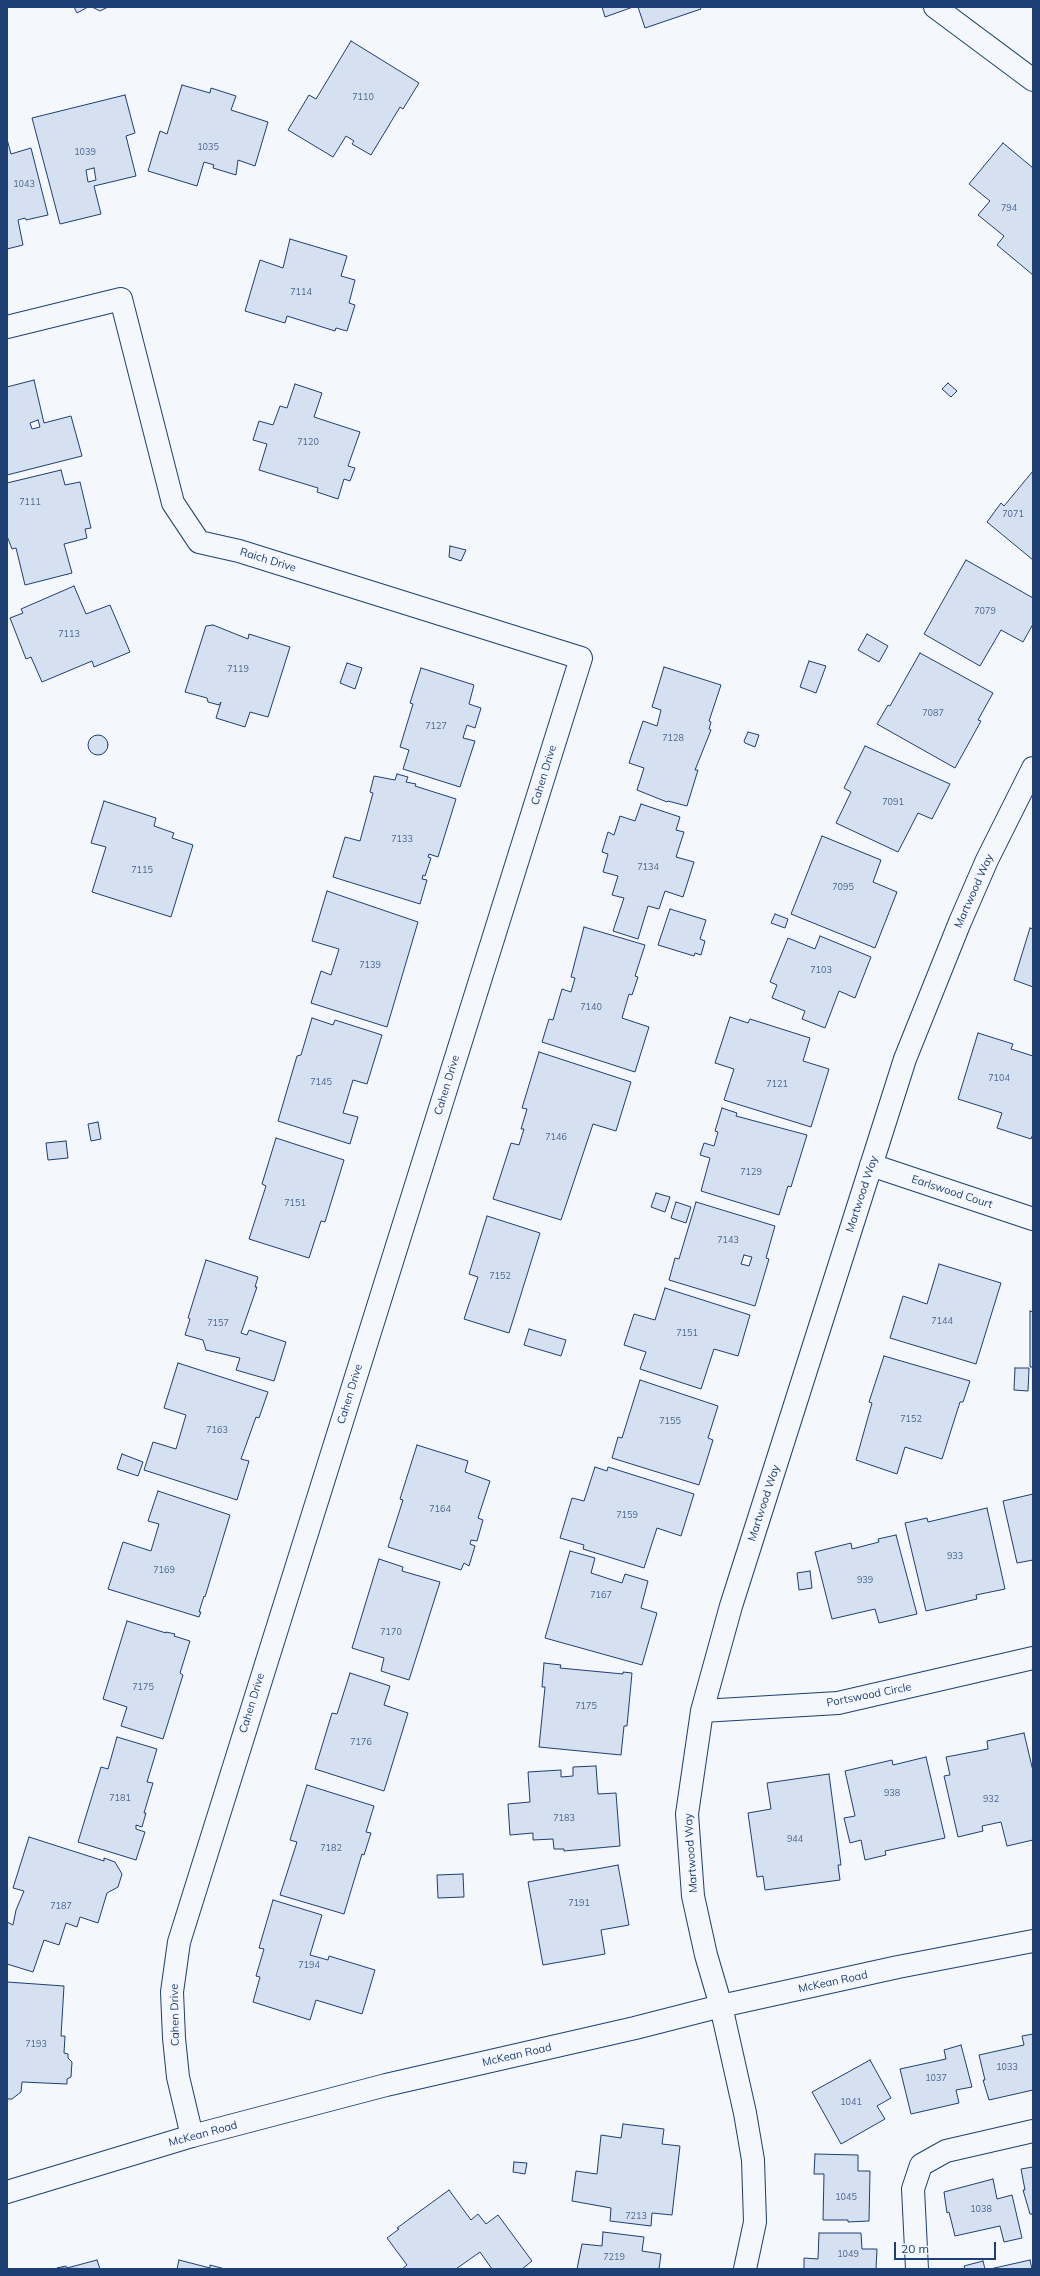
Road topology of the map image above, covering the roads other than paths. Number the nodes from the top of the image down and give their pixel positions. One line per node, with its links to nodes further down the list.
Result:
1 (935, 7): 2 (street)
2 (1033, 80)
3 (7, 327): 4 (street, Raich Drive)
4 (581, 658): 13 (street, Cahen Drive)
5 (1033, 768): 6 (street, Martwood Way)
6 (871, 1165): 7 (street, Earlswood Court); 9 (street, Martwood Way)
7 (1033, 1219)
8 (1033, 1658): 9 (street, Portswood Circle)
9 (702, 1711): 11 (street, Martwood Way)
10 (1033, 1940): 11 (street, McKean Road)
11 (721, 2006): 13 (street, McKean Road); 15 (street, Martwood Way)
12 (1033, 2131): 16 (street)
13 (192, 2136): 14 (street, McKean Road)
14 (7, 2192)
15 (745, 2269)
16 (917, 2269)

